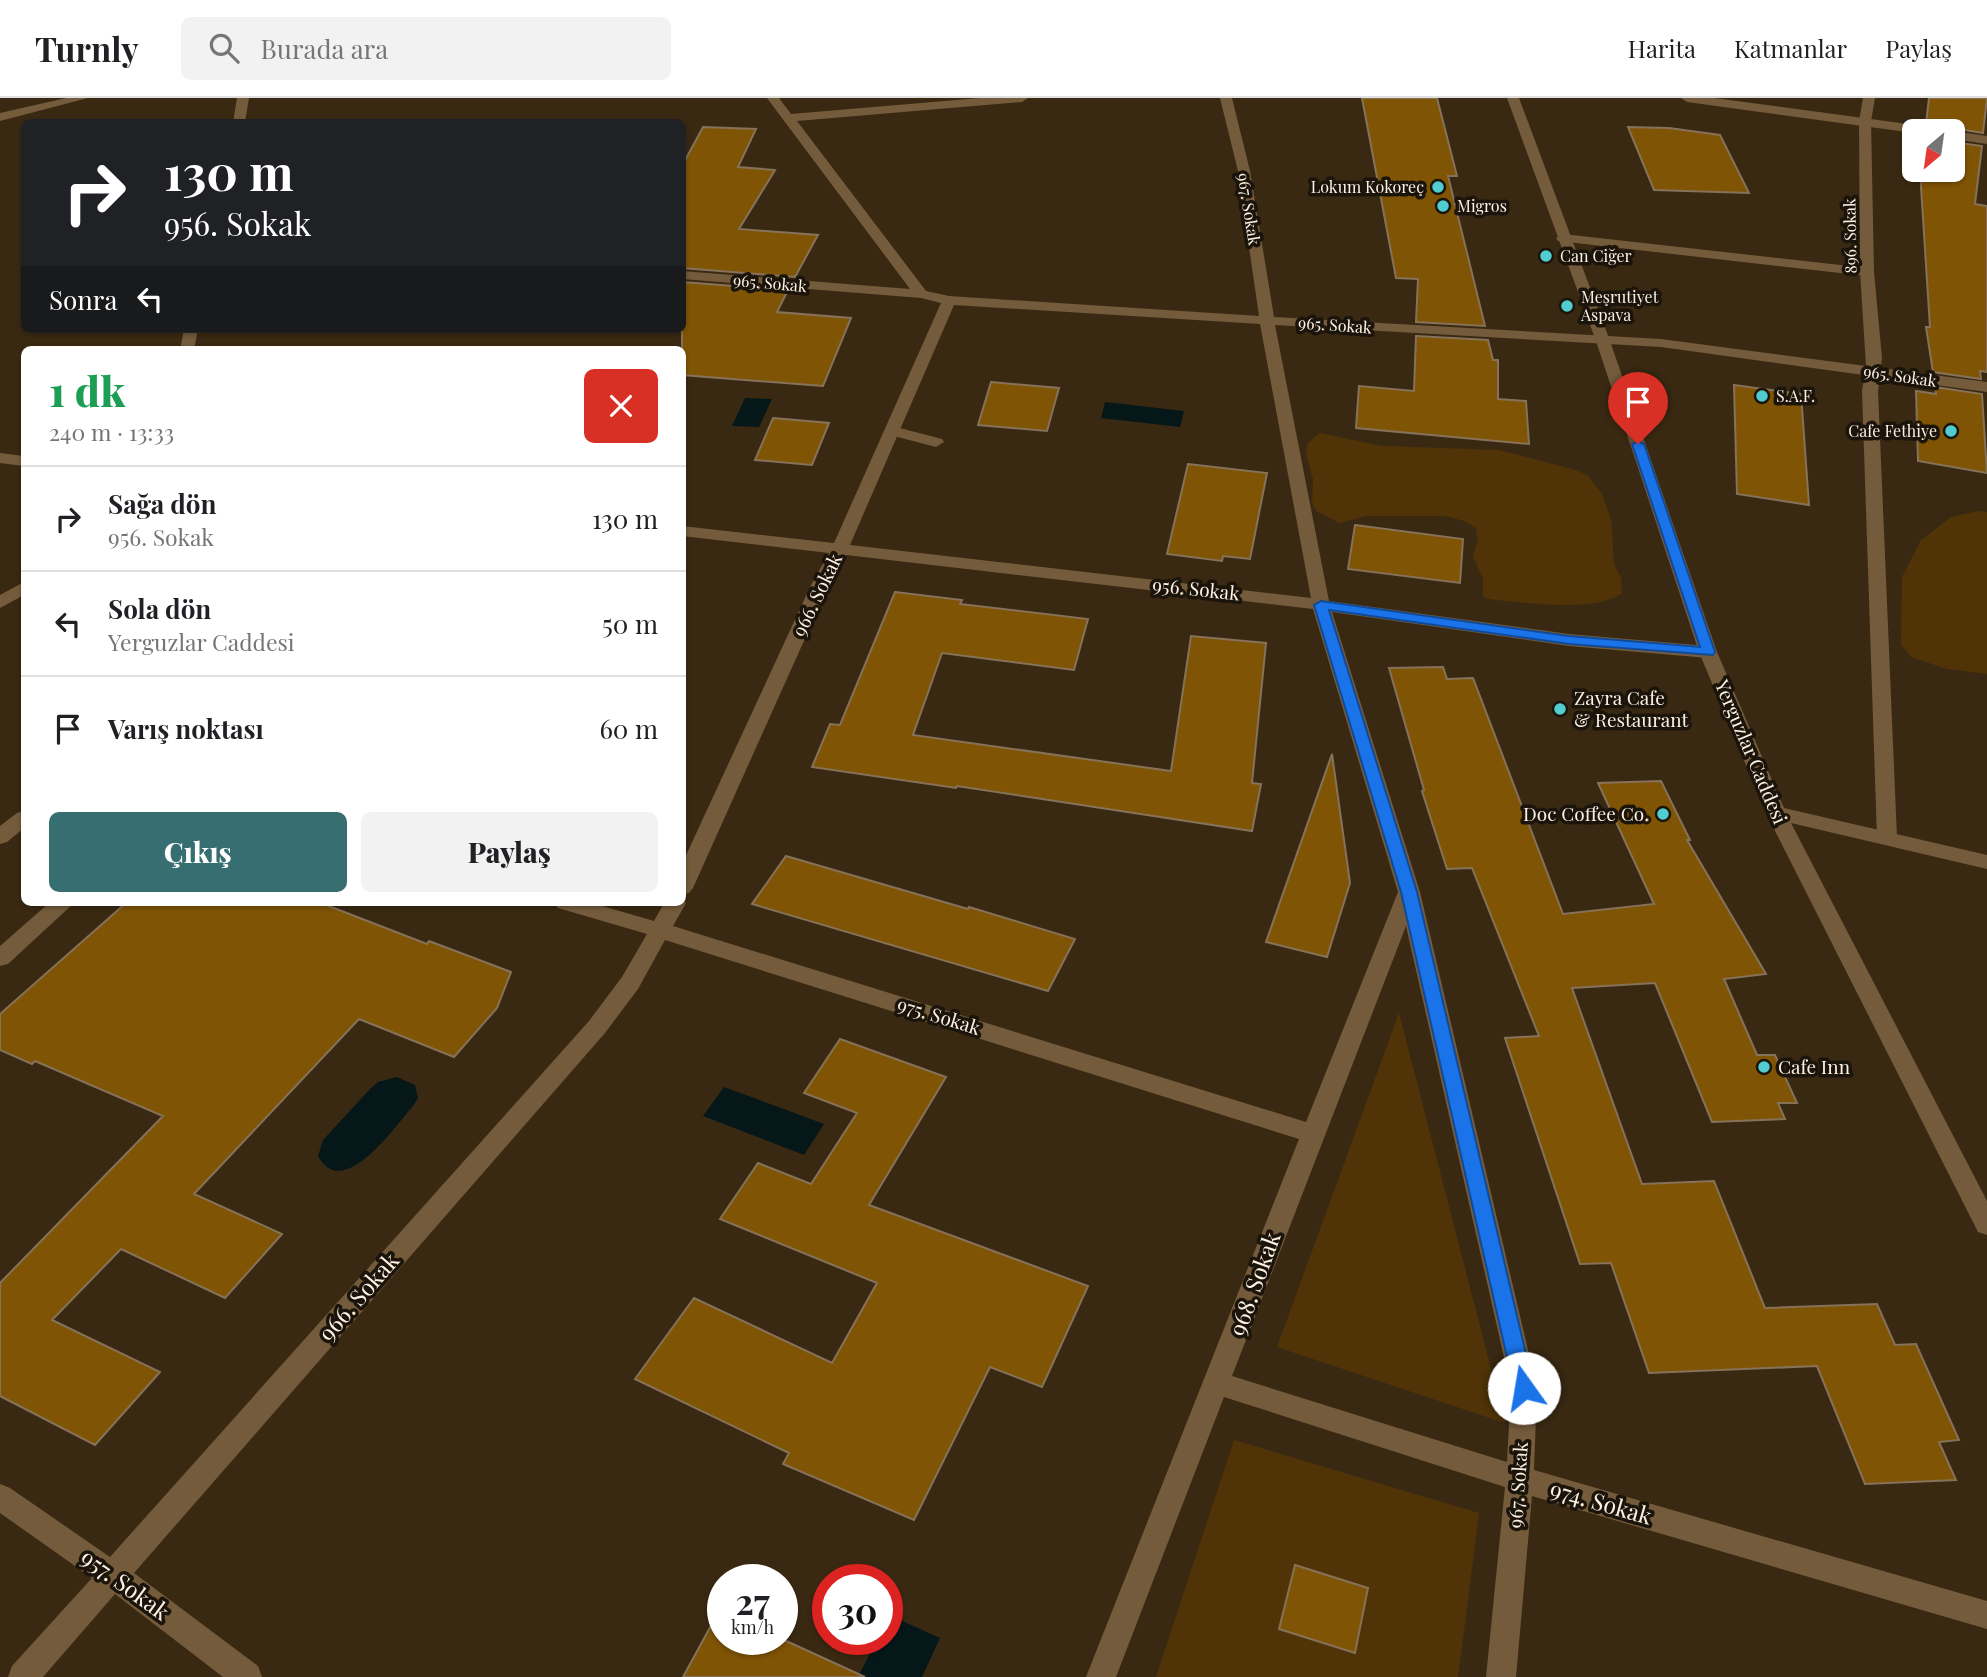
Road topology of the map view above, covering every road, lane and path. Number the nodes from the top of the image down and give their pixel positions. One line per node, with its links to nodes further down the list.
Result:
1 (82, 98): 9 (street)
2 (243, 98): 11 (street)
3 (773, 98): 10 (street)
4 (1022, 98): 10 (street)
5 (1226, 98): 21 (street, 967. Sokak)
6 (1513, 98): 16 (street, Yerguzlar Caddesi)
7 (1687, 98): 12 (street)
8 (1869, 98): 12 (street, 896. Sokak)
9 (0, 117)
10 (788, 118): 19 (street)
11 (240, 119)
12 (1865, 121): 13 (street); 17 (street, 896. Sokak)
13 (1902, 127)
14 (1965, 137): 15 (street)
15 (1987, 140)
16 (1563, 239): 17 (street); 22 (street, Yerguzlar Caddesi)
17 (1867, 272): 23 (street, 896. Sokak)
18 (686, 275): 19 (street, 965. Sokak)
19 (921, 294): 20 (street, 965. Sokak)
20 (949, 300): 21 (street, 965. Sokak); 25 (street, 966. Sokak)
21 (1269, 321): 22 (street, 965. Sokak); 33 (street, 967. Sokak)
22 (1603, 341): 23 (street, 965. Sokak); 34 (street, Yerguzlar Caddesi)
23 (1873, 372): 24 (street, 965. Sokak); 38 (street, 896. Sokak)
24 (1987, 387)
25 (892, 431): 26 (street); 30 (street, 966. Sokak)
26 (936, 442)
27 (0, 458): 28 (street)
28 (21, 461)
29 (686, 531): 30 (street, 956. Sokak)
30 (840, 549): 33 (street, 956. Sokak); 40 (street, 966. Sokak)
31 (21, 589): 32 (street)
32 (0, 604)
33 (1321, 605): 34 (street, 956. Sokak); 41 (street, 967. Sokak)
34 (1709, 652): 35 (street, Yerguzlar Caddesi)
35 (1776, 813): 38 (street); 48 (street, Yerguzlar Caddesi)
36 (21, 820): 37 (street)
37 (0, 837)
38 (1887, 838): 39 (street)
39 (1987, 862)
40 (686, 879)
41 (1409, 892): 47 (street, 968. Sokak); 50 (street, 967. Sokak)
42 (60, 906): 46 (street)
43 (576, 906): 45 (street, 975. Sokak)
44 (673, 906): 45 (street, 966. Sokak)
45 (661, 930): 47 (street, 975. Sokak); 52 (street, 966. Sokak)
46 (0, 958)
47 (1311, 1133): 49 (street, 968. Sokak)
48 (1987, 1225)
49 (1218, 1382): 50 (street, 974. Sokak); 56 (street, 968. Sokak)
50 (1520, 1479): 53 (street, 974. Sokak); 57 (street, 967. Sokak)
51 (0, 1497): 52 (street, 957. Sokak)
52 (114, 1576): 54 (street, 966. Sokak); 55 (street, 957. Sokak)
53 (1987, 1615)
54 (23, 1677)
55 (247, 1677)
56 (1101, 1677)
57 (1501, 1677)

